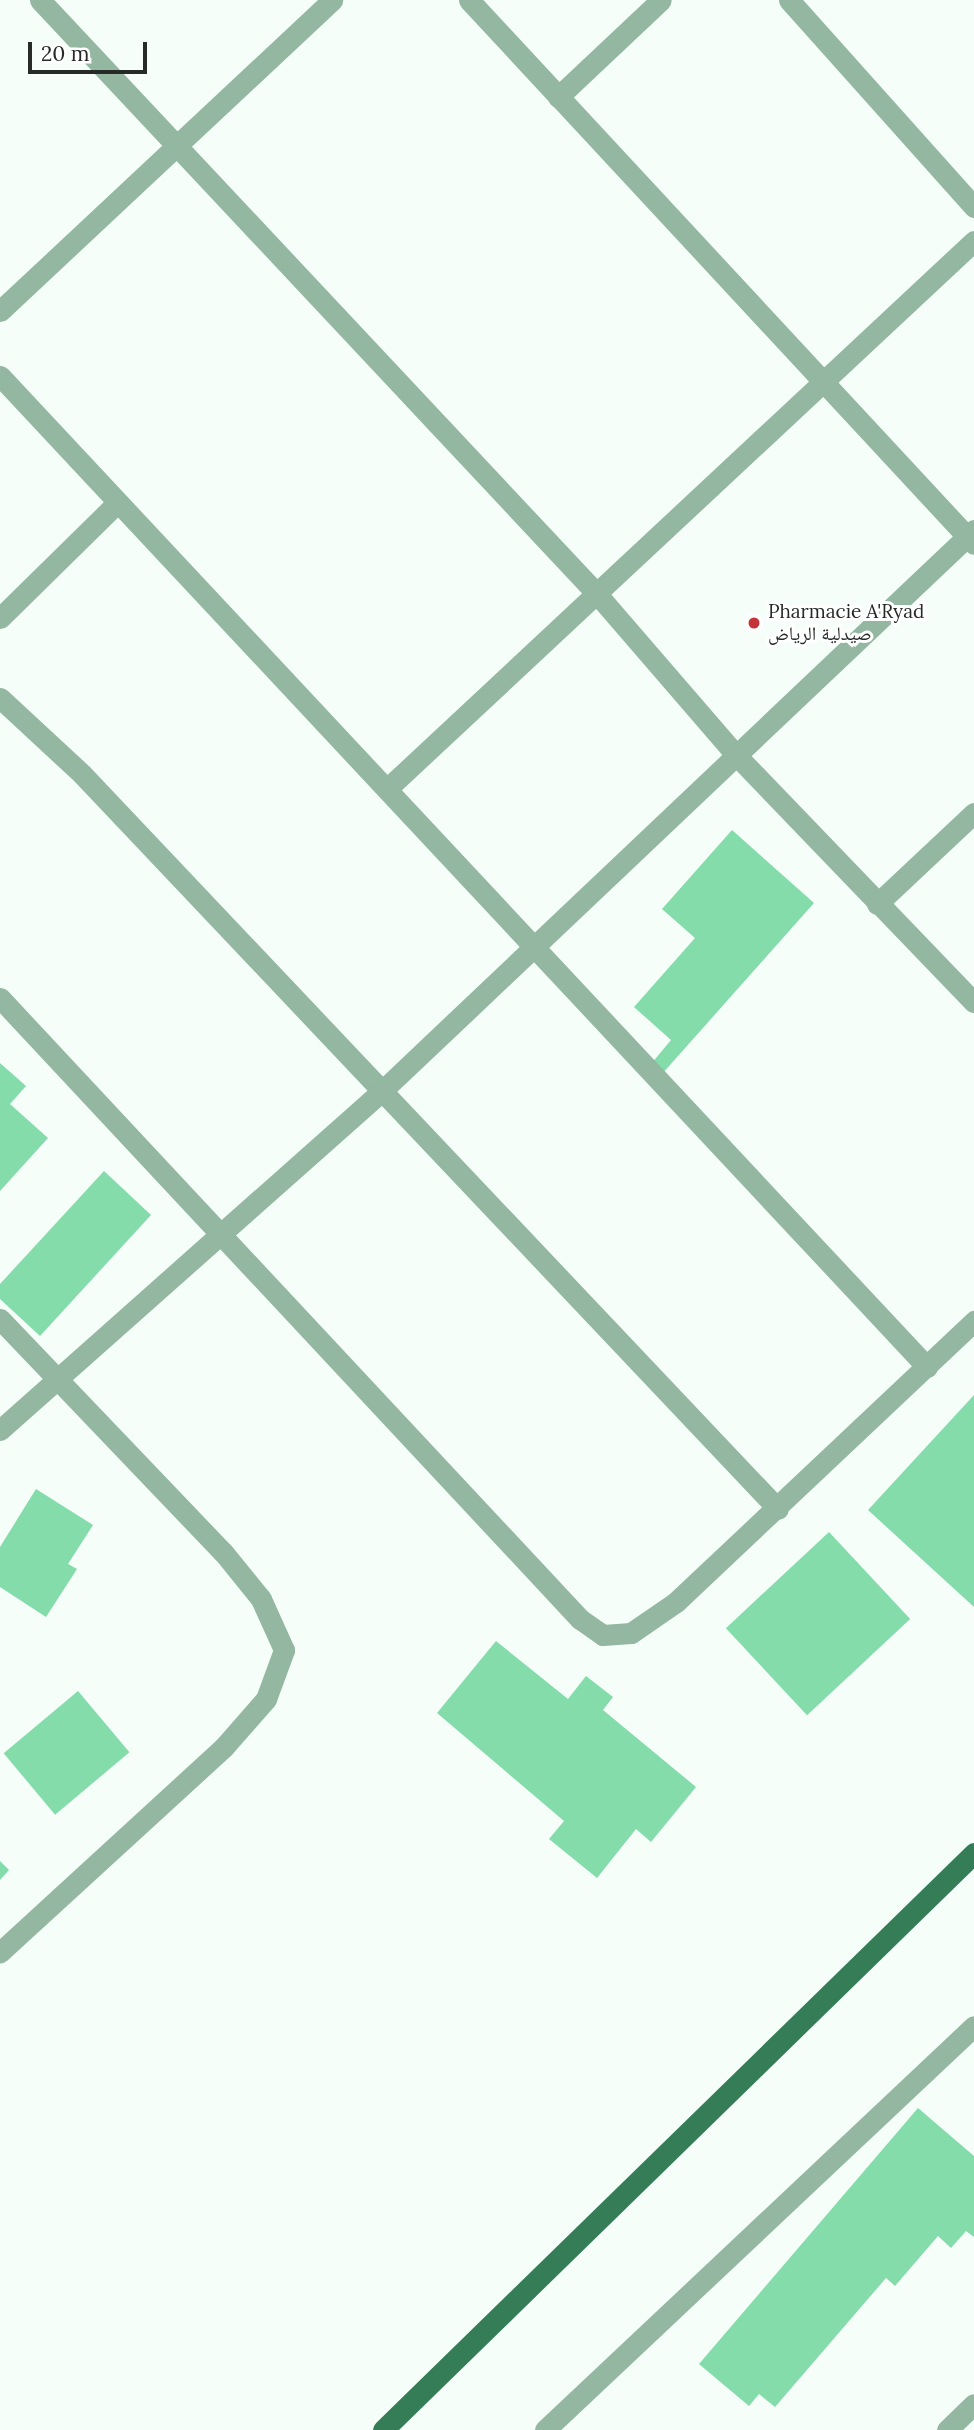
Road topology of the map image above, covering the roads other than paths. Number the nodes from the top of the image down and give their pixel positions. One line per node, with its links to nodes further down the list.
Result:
1 (40, 0): 7 (street)
2 (332, 0): 7 (street)
3 (469, 0): 6 (street)
4 (661, 0): 6 (street)
5 (789, 0): 8 (street)
6 (558, 97): 12 (street)
7 (176, 147): 10 (street); 15 (street)
8 (974, 207)
9 (974, 241): 12 (street)
10 (0, 311)
11 (0, 376): 13 (street)
12 (822, 387): 14 (street); 15 (street)
13 (118, 502): 16 (street); 19 (street)
14 (971, 537): 18 (street)
15 (597, 594): 18 (street); 19 (street)
16 (0, 618)
17 (0, 698): 25 (street)
18 (736, 755): 21 (street); 22 (street)
19 (389, 787): 22 (street)
20 (974, 813): 21 (street)
21 (877, 904): 24 (street)
22 (534, 947): 25 (street); 29 (street)
23 (0, 998): 26 (street)
24 (974, 1002)
25 (383, 1090): 26 (street); 32 (street)
26 (226, 1234): 30 (street); 32 (street)
27 (0, 1319): 30 (street)
28 (974, 1321): 29 (street)
29 (927, 1367): 32 (street)
30 (57, 1376): 31 (street); 34 (street)
31 (0, 1430)
32 (778, 1509)
33 (974, 1853): 37 (main road)
34 (0, 1952)
35 (974, 2026): 38 (street)
36 (974, 2404): 39 (street)
37 (383, 2430)
38 (545, 2430)
39 (947, 2430)

